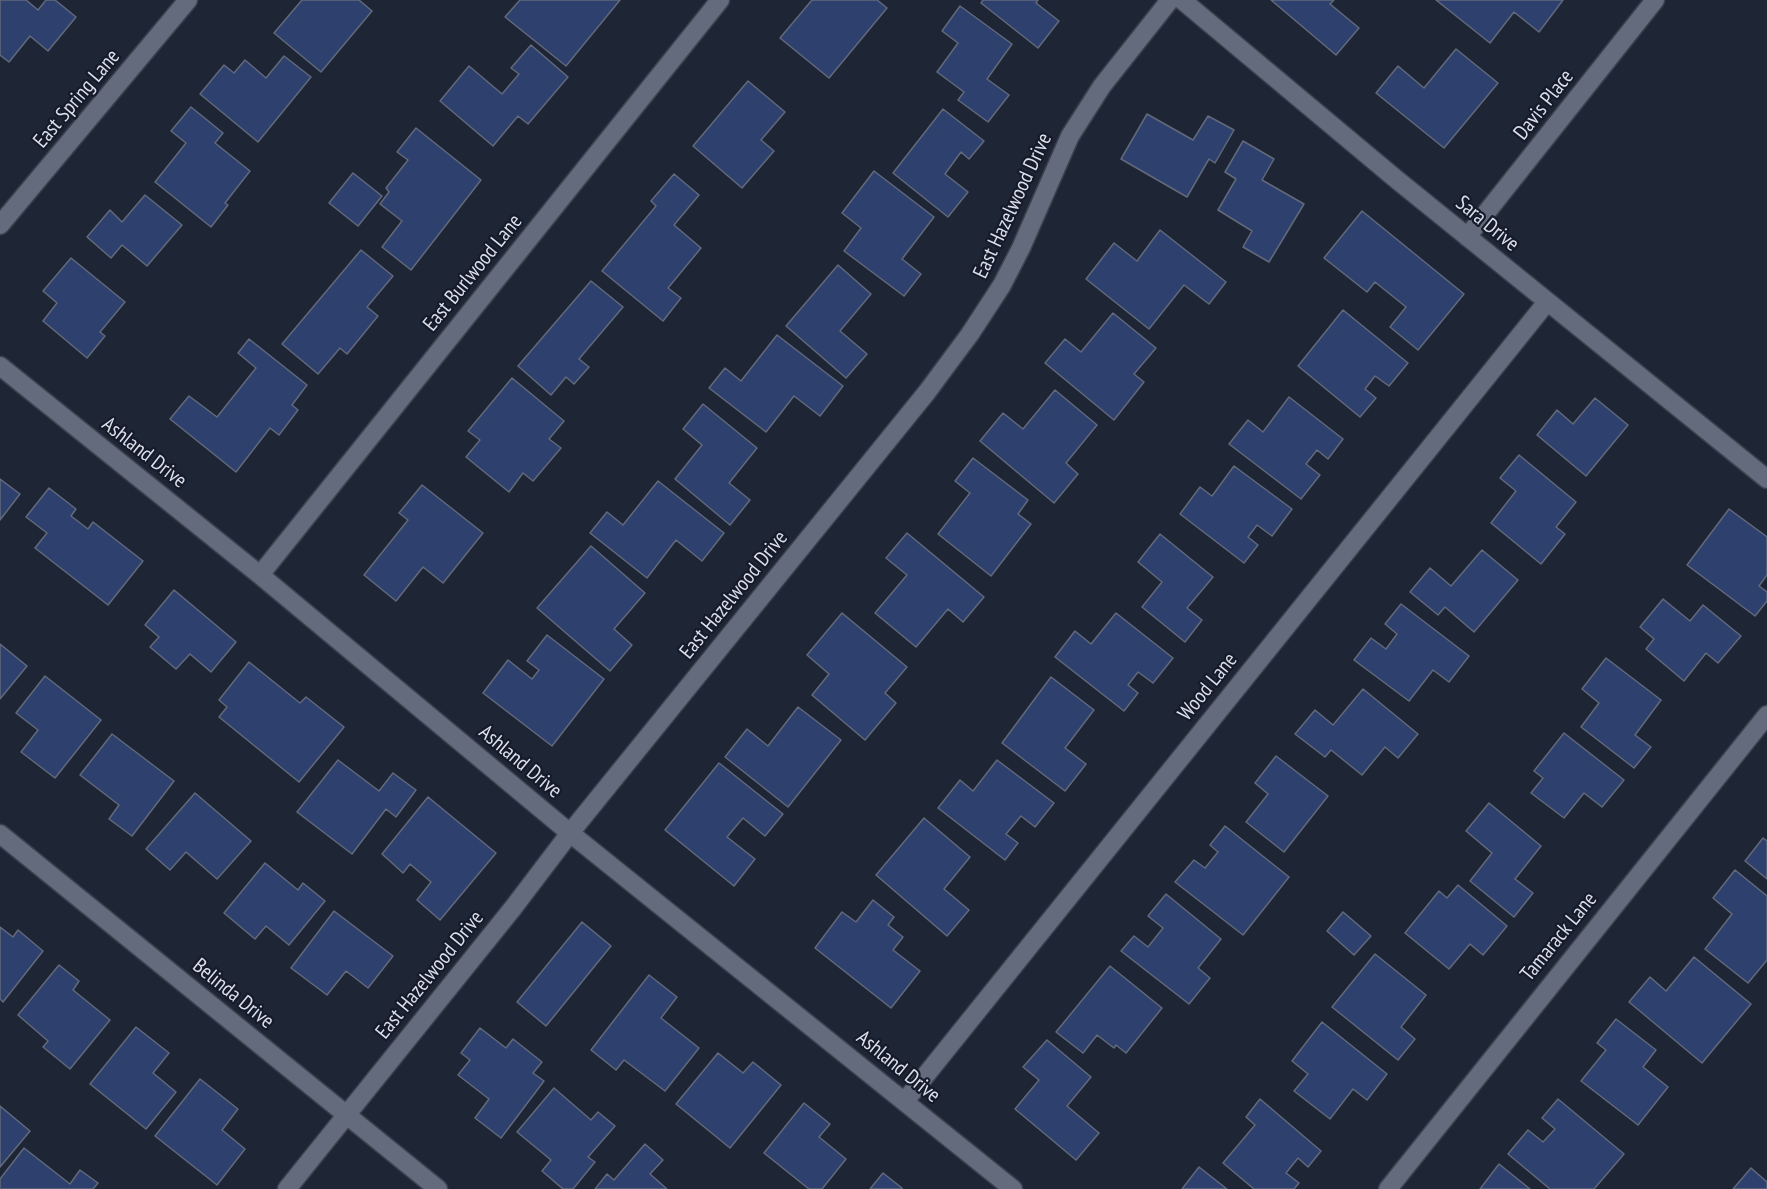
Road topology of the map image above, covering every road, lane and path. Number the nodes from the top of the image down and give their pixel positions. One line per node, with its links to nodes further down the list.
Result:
1 (188, 0): 6 (street, East Spring Lane)
2 (720, 0): 11 (street, East Burlwood Lane)
3 (1170, 0): 13 (street, East Hazelwood Drive)
4 (1182, 0): 7 (street, Sara Drive)
5 (1655, 0): 7 (street, Davis Place)
6 (0, 225)
7 (1467, 237): 8 (street, Sara Drive)
8 (1547, 302): 10 (street, Sara Drive); 15 (street, Wood Lane)
9 (0, 366): 11 (street, Ashland Drive)
10 (1767, 479)
11 (260, 574): 13 (street, Ashland Drive)
12 (1767, 715): 20 (street, Tamarack Lane)
13 (570, 833): 15 (street, Ashland Drive); 16 (street, East Hazelwood Drive)
14 (0, 834): 16 (street, Belinda Drive)
15 (905, 1101): 19 (street, Ashland Drive)
16 (347, 1115): 17 (street, East Hazelwood Drive); 18 (street, Belinda Drive)
17 (287, 1189)
18 (438, 1189)
19 (1013, 1189)
20 (1389, 1189)

